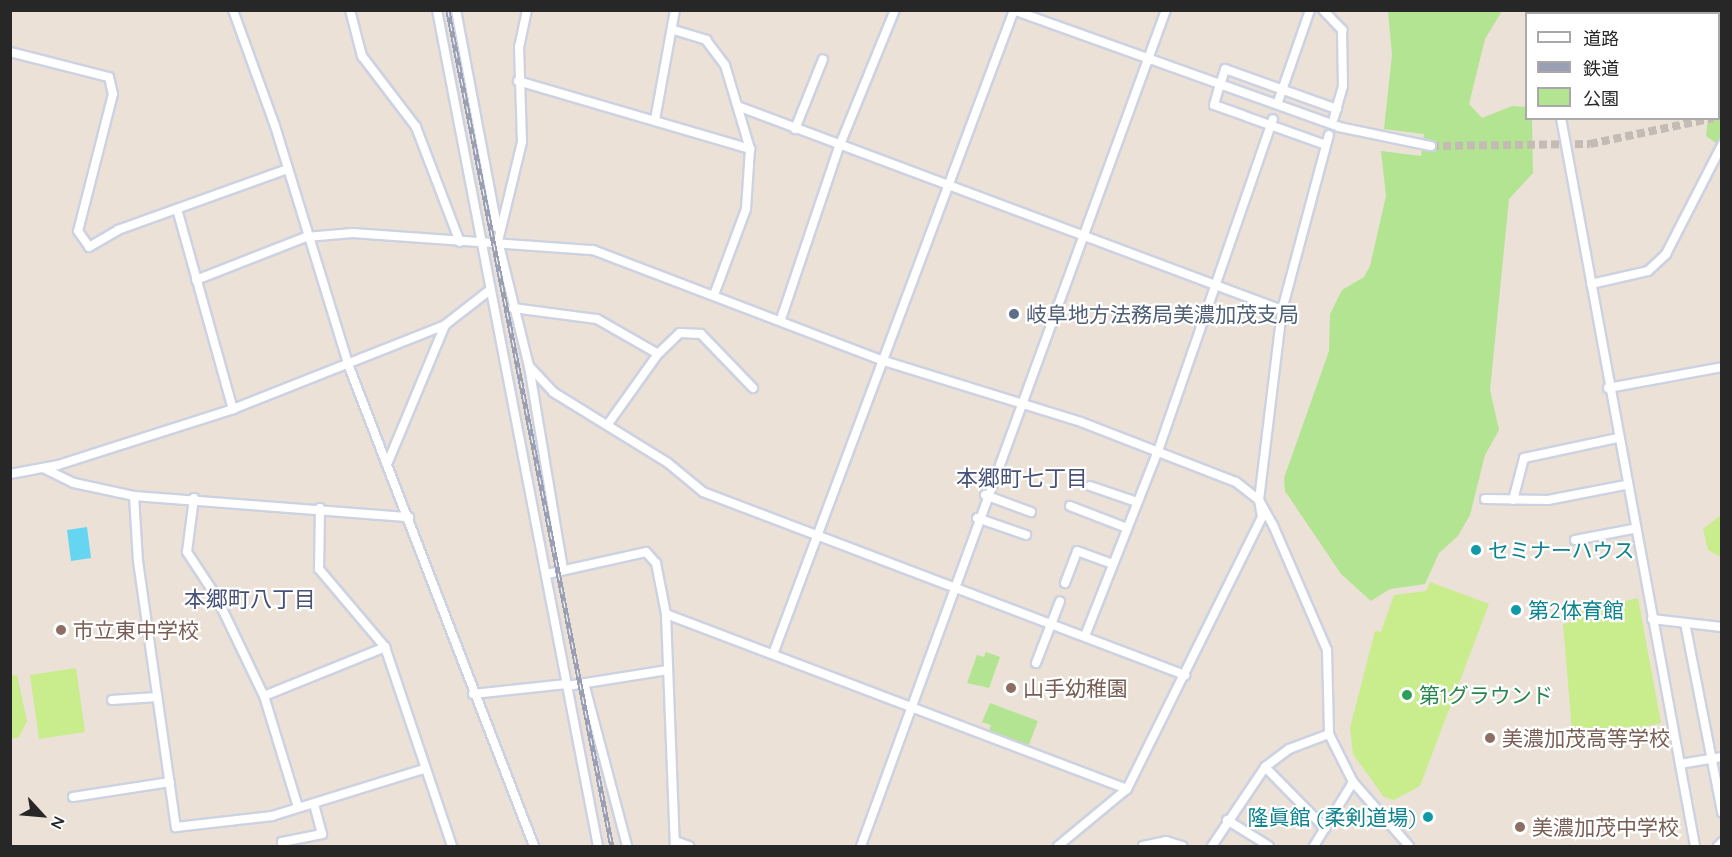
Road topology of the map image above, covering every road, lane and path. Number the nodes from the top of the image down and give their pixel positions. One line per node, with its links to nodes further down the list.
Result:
1 (233, 10): 31 (street)
2 (350, 10): 38 (street)
3 (437, 10): 37 (street)
4 (456, 10): 35 (street)
5 (527, 10): 16 (street)
6 (675, 10): 12 (street)
7 (895, 10): 29 (street)
8 (1014, 10): 15 (street); 32 (street)
9 (1166, 10): 15 (street)
10 (1310, 10): 17 (street)
11 (1323, 10): 17 (street)
12 (674, 30): 20 (street); 21 (street)
13 (10, 52): 33 (street)
14 (823, 59): 24 (street)
15 (1147, 60): 18 (street); 36 (street)
16 (518, 81): 21 (street); 35 (street)
17 (1281, 86): 18 (street); 19 (street)
18 (1219, 88): 23 (street); 28 (street)
19 (1280, 99)
20 (740, 107): 24 (street); 30 (street)
21 (656, 120): 30 (street)
22 (1561, 120): 40 (street)
23 (1271, 123): 26 (street); 41 (street)
24 (795, 129): 29 (street)
25 (1329, 135): 26 (street)
26 (1326, 145): 45 (street)
27 (1722, 145): 40 (street)
28 (1431, 146)
29 (839, 147): 32 (street); 46 (street)
30 (750, 149): 43 (street)
31 (287, 170): 33 (street); 34 (street)
32 (947, 185): 36 (street); 49 (street)
33 (177, 209): 39 (street)
34 (306, 237): 38 (street); 39 (street); 50 (street)
35 (499, 237): 37 (street); 43 (street); 44 (street)
36 (1082, 237): 41 (street); 55 (street)
37 (484, 241): 38 (street); 42 (street)
38 (456, 242)
39 (196, 280): 56 (street)
40 (1591, 284): 54 (street)
41 (1215, 285): 45 (street); 59 (street)
42 (490, 290): 47 (street); 84 (street)
43 (714, 295): 46 (street)
44 (513, 308): 48 (street); 51 (street)
45 (1282, 310): 69 (street)
46 (781, 319): 49 (street)
47 (445, 325): 50 (street); 60 (street)
48 (658, 354): 53 (street); 57 (street)
49 (881, 360): 55 (street); 80 (street)
50 (348, 364): 56 (street); 60 (street)
51 (529, 366): 57 (street); 83 (street)
52 (1722, 367): 54 (street)
53 (753, 388)
54 (1608, 388): 58 (street)
55 (1019, 403): 59 (street); 65 (street)
56 (232, 409): 61 (street)
57 (608, 424): 80 (street)
58 (1617, 438): 63 (street); 70 (street)
59 (1158, 451): 69 (street); 71 (street)
60 (388, 462): 75 (street)
61 (43, 468): 62 (street); 66 (street)
62 (10, 474)
63 (1625, 485): 70 (street); 78 (street)
64 (1090, 486): 71 (street)
65 (985, 495): 74 (street); 76 (street)
66 (134, 496): 67 (street); 103 (street)
67 (194, 498): 73 (street); 102 (street)
68 (1485, 499): 70 (street)
69 (1259, 500): 98 (street); 106 (street)
70 (1513, 500)
71 (1137, 502): 77 (street)
72 (1070, 506): 77 (street)
73 (320, 508): 75 (street); 94 (street)
74 (1031, 512)
75 (409, 517): 101 (street)
76 (977, 518): 79 (street); 86 (street)
77 (1127, 528): 82 (street)
78 (1633, 529): 81 (street); 89 (street)
79 (1026, 535)
80 (819, 537): 86 (street); 95 (street)
81 (1575, 540)
82 (1113, 564): 85 (street); 93 (street)
83 (563, 570): 84 (street); 88 (street)
84 (547, 574): 100 (street)
85 (1065, 583)
86 (952, 586): 90 (street); 105 (street)
87 (1060, 601): 90 (street)
88 (666, 614): 95 (street); 97 (street)
89 (1652, 620): 91 (street); 109 (street)
90 (1051, 623): 93 (street); 96 (street)
91 (1685, 623): 92 (street); 108 (street)
92 (1722, 627)
93 (1085, 636): 98 (street)
94 (385, 647): 102 (street); 111 (street)
95 (773, 654): 105 (street)
96 (1036, 663)
97 (668, 670): 99 (street); 122 (street)
98 (1185, 675): 114 (street)
99 (584, 683): 100 (street); 127 (street)
100 (566, 685): 101 (street); 126 (street)
101 (473, 694): 125 (street)
102 (264, 696): 117 (street)
103 (157, 697): 104 (street); 112 (street)
104 (112, 700)
105 (908, 710): 114 (street); 129 (street)
106 (1329, 734): 110 (street); 113 (street)
107 (1722, 757): 108 (street)
108 (1711, 759): 109 (street); 118 (street)
109 (1680, 764): 137 (street)
110 (1265, 767): 119 (street); 120 (street)
111 (424, 769): 116 (street); 124 (street)
112 (170, 782): 115 (street); 117 (street)
113 (1353, 782): 120 (street); 136 (street)
114 (1127, 789): 130 (street)
115 (73, 797)
116 (314, 805): 117 (street); 123 (street)
117 (298, 807)
118 (1722, 812)
119 (1227, 820): 133 (street); 134 (street)
120 (1325, 828): 135 (street)
121 (1722, 842): 138 (street)
122 (675, 844): 128 (street)
123 (282, 846)
124 (452, 846)
125 (534, 846)
126 (598, 846)
127 (627, 846)
128 (689, 846)
129 (861, 846)
130 (1058, 846)
131 (1143, 846): 132 (street)
132 (1182, 846)
133 (1212, 846)
134 (1269, 846)
135 (1314, 846)
136 (1408, 846)
137 (1695, 846)
138 (1718, 846)

